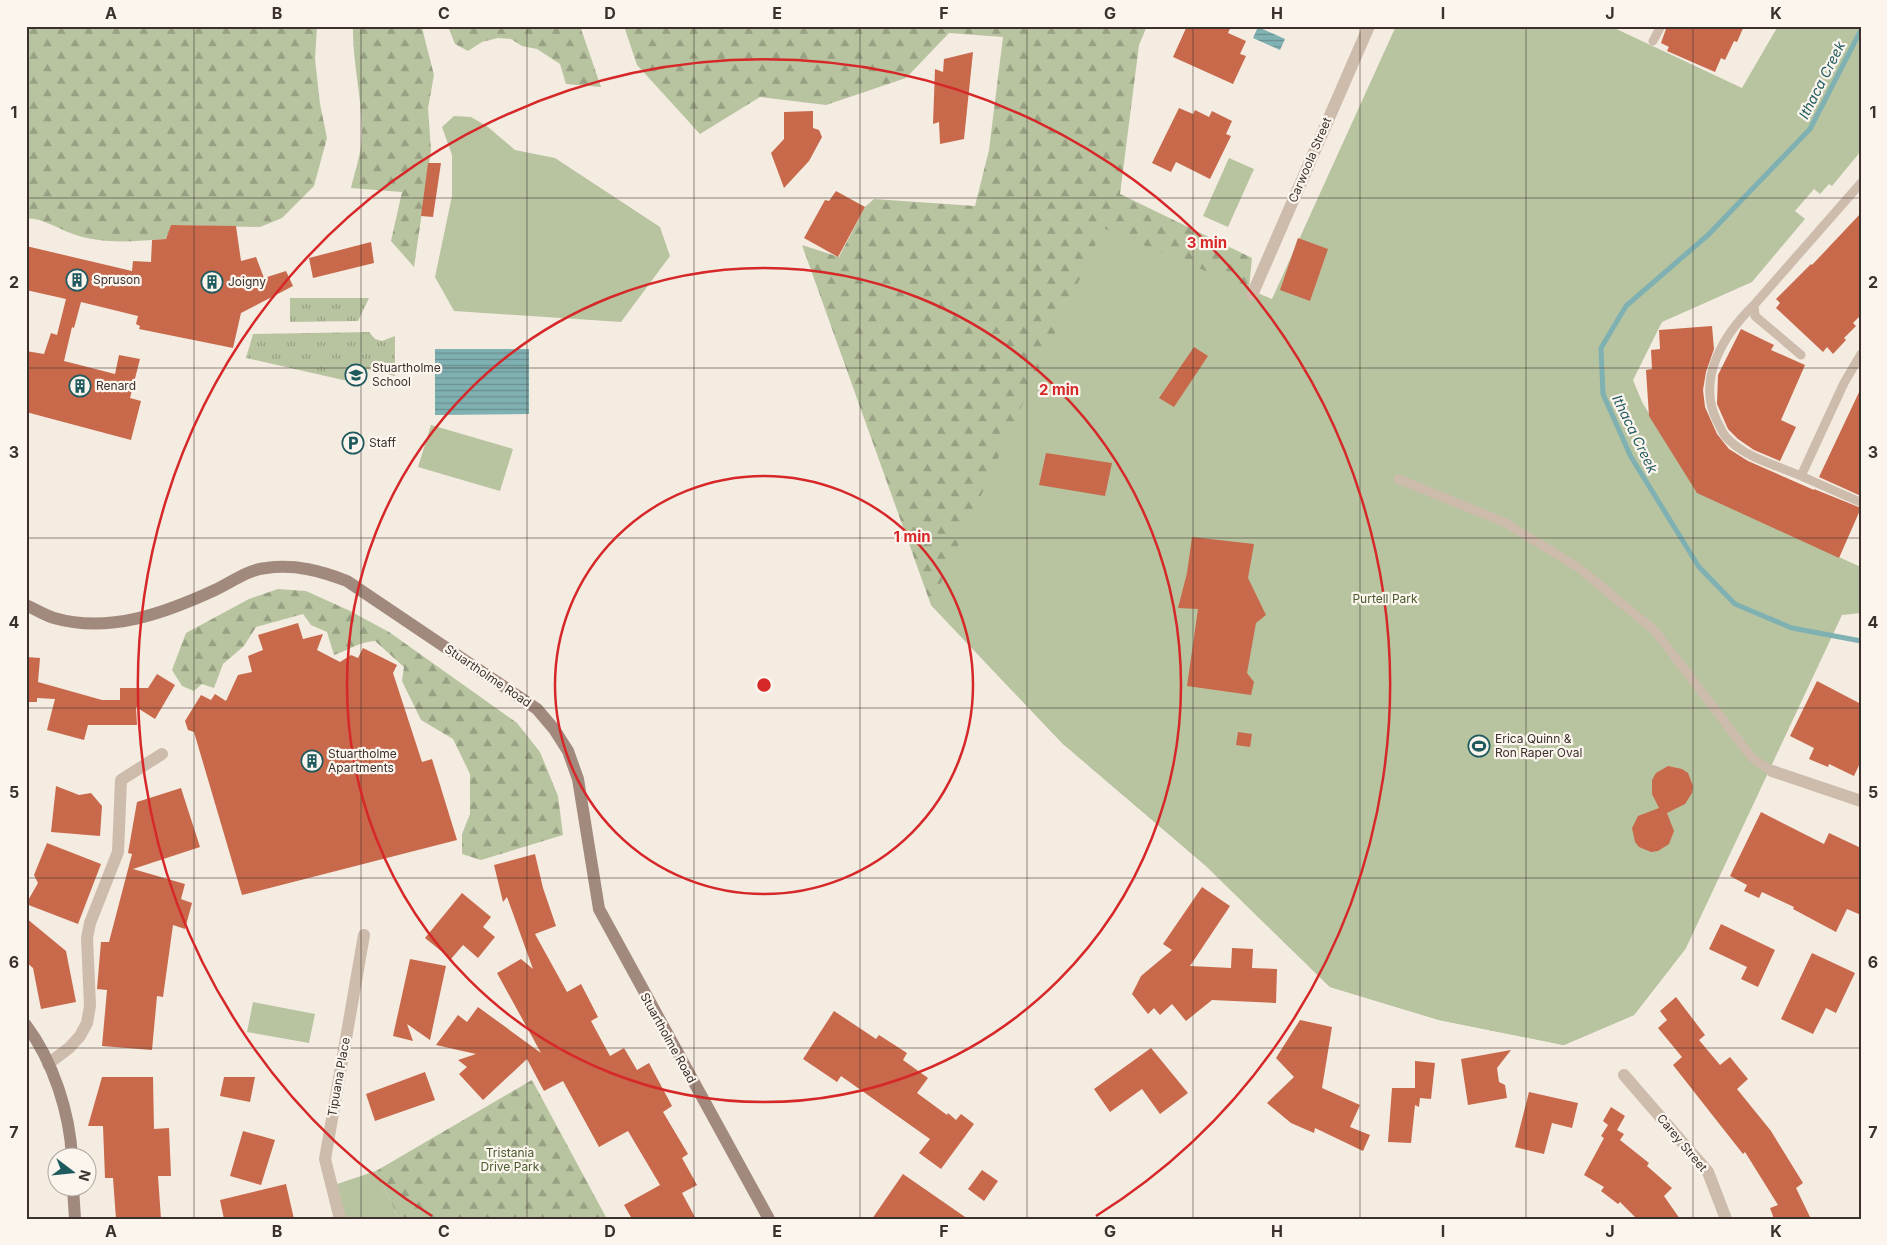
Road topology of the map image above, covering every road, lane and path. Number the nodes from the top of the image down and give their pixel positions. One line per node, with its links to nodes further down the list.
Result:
1 (1369, 26): 5 (street, Carwoola Street)
2 (1661, 26): 3 (lane)
3 (1653, 41)
4 (1861, 183): 6 (lane)
5 (1252, 294)
6 (1754, 305): 8 (lane); 9 (lane)
7 (1861, 354): 9 (lane)
8 (1801, 355)
9 (1800, 476): 11 (lane)
10 (1398, 479): 14 (lane)
11 (1860, 502)
12 (26, 605): 24 (main road, Stuartholme Road)
13 (162, 754): 18 (street)
14 (1772, 771): 15 (street)
15 (1861, 801)
16 (364, 935): 23 (street, Tipuana Place)
17 (26, 1026): 18 (main road)
18 (48, 1064): 20 (main road)
19 (1624, 1075): 25 (street, Carey Street)
20 (71, 1148)
21 (74, 1198): 22 (main road)
22 (75, 1219)
23 (340, 1219)
24 (769, 1219)
25 (1726, 1219)

